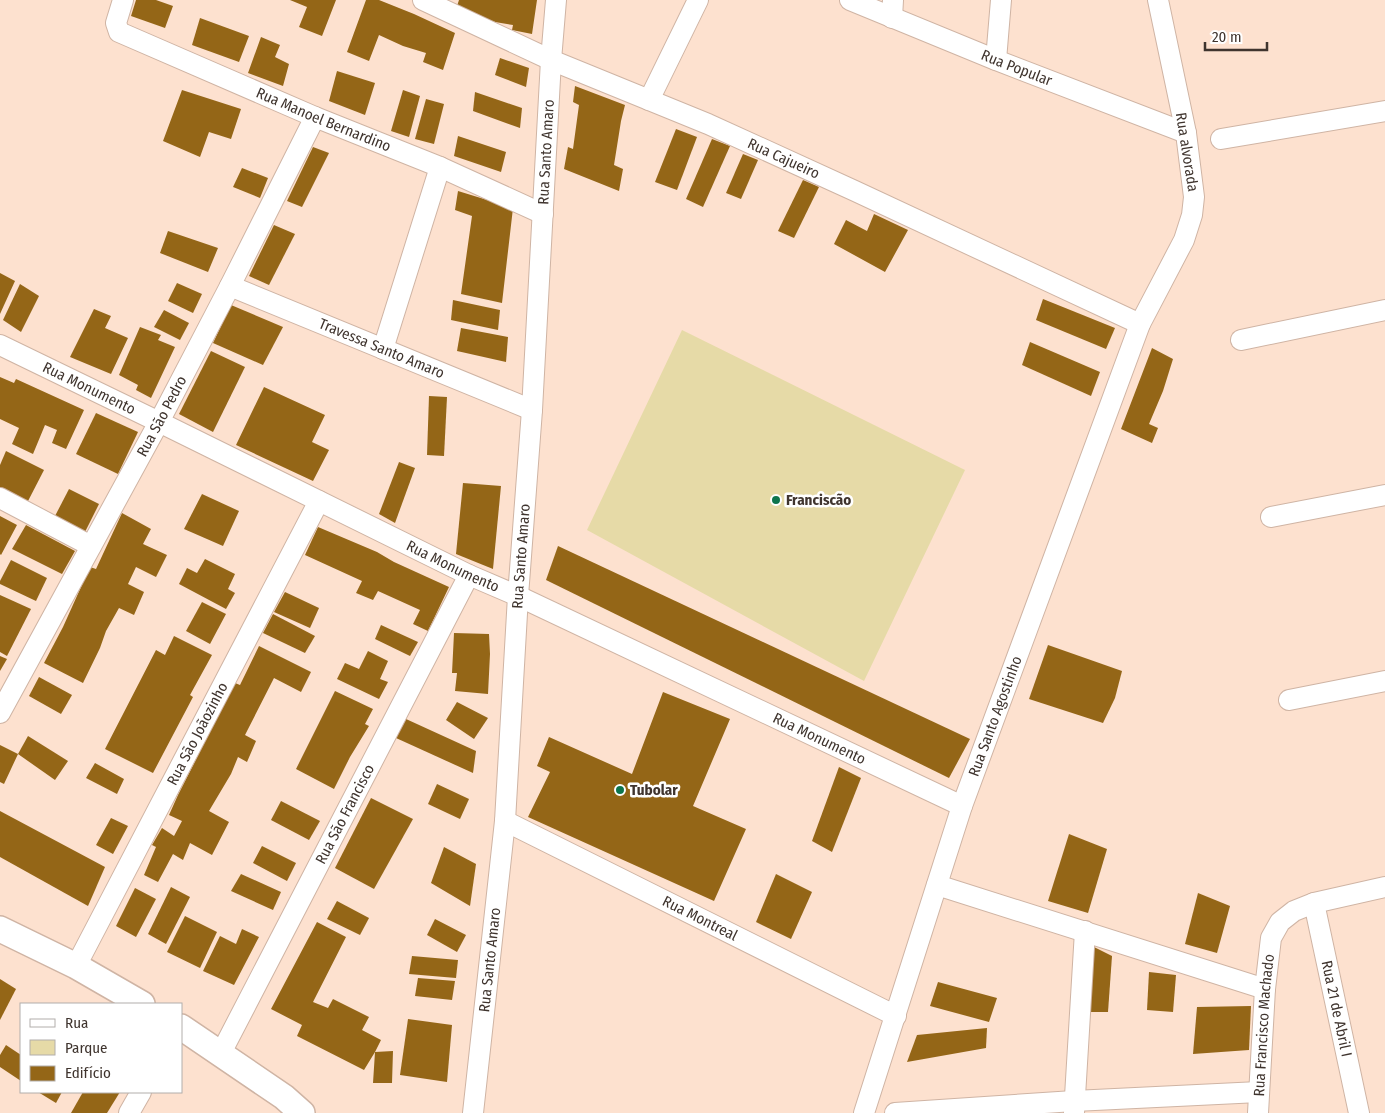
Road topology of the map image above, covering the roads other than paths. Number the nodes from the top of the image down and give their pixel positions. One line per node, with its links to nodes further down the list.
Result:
1 (423, 0): 9 (street, Rua Cajueiro)
2 (556, 0): 9 (street, Rua Santo Amaro)
3 (698, 0): 11 (street)
4 (850, 0): 8 (street, Rua Popular)
5 (1001, 0): 10 (street)
6 (1158, 0): 14 (street, Rua alvorada)
7 (120, 9): 13 (street, Rua Manoel Bernardino)
8 (893, 9): 10 (street, Rua Popular)
9 (551, 60): 11 (street, Rua Cajueiro); 17 (street, Rua Santo Amaro)
10 (996, 60): 14 (street, Rua Popular)
11 (650, 100): 20 (street, Rua Cajueiro)
12 (1385, 111): 15 (street)
13 (315, 117): 16 (street, Rua Manoel Bernardino); 18 (street, Rua São Pedro)
14 (1186, 133): 20 (street, Rua alvorada)
15 (1222, 139)
16 (440, 167): 17 (street, Rua Manoel Bernardino); 23 (street)
17 (543, 214): 24 (street, Rua Santo Amaro)
18 (230, 286): 23 (street, Travessa Santo Amaro); 25 (street, Rua São Pedro)
19 (1385, 310): 21 (street)
20 (1140, 324): 36 (street, Rua Santo Agostinho)
21 (1241, 340)
22 (0, 345): 25 (street, Rua Monumento)
23 (383, 349): 24 (street, Travessa Santo Amaro)
24 (532, 410): 32 (street, Rua Santo Amaro)
25 (159, 422): 28 (street, Rua Monumento); 30 (street, Rua São Pedro)
26 (1385, 495): 29 (street)
27 (0, 498): 30 (street)
28 (319, 501): 31 (street, Rua Monumento); 43 (street, Rua São Joãozinho)
29 (1271, 517)
30 (91, 546): 35 (street, Rua São Pedro)
31 (468, 575): 32 (street, Rua Monumento); 48 (street, Rua São Francisco)
32 (518, 596): 36 (street, Rua Monumento); 37 (street, Rua Santo Amaro)
33 (1385, 681): 34 (street)
34 (1289, 700)
35 (0, 713)
36 (962, 806): 38 (street, Rua Santo Agostinho)
37 (505, 821): 46 (street, Rua Montreal); 54 (street, Rua Santo Amaro)
38 (937, 885): 42 (street); 46 (street, Rua Santo Agostinho)
39 (1385, 888): 40 (street)
40 (1314, 903): 44 (street, Rua Francisco Machado); 58 (street, Rua 21 de Abril I)
41 (0, 929): 43 (main road)
42 (1086, 932): 44 (street); 51 (street)
43 (76, 966): 45 (main road)
44 (1266, 989): 49 (street, Rua Francisco Machado)
45 (140, 1003)
46 (896, 1016): 55 (street, Rua Santo Agostinho)
47 (182, 1028): 48 (main road)
48 (221, 1053): 53 (main road)
49 (1259, 1092): 51 (street); 57 (street, Rua Francisco Machado)
50 (141, 1093): 52 (street)
51 (1074, 1107): 56 (street)
52 (129, 1113)
53 (302, 1113)
54 (473, 1113)
55 (864, 1113)
56 (895, 1113)
57 (1258, 1113)
58 (1359, 1113)

